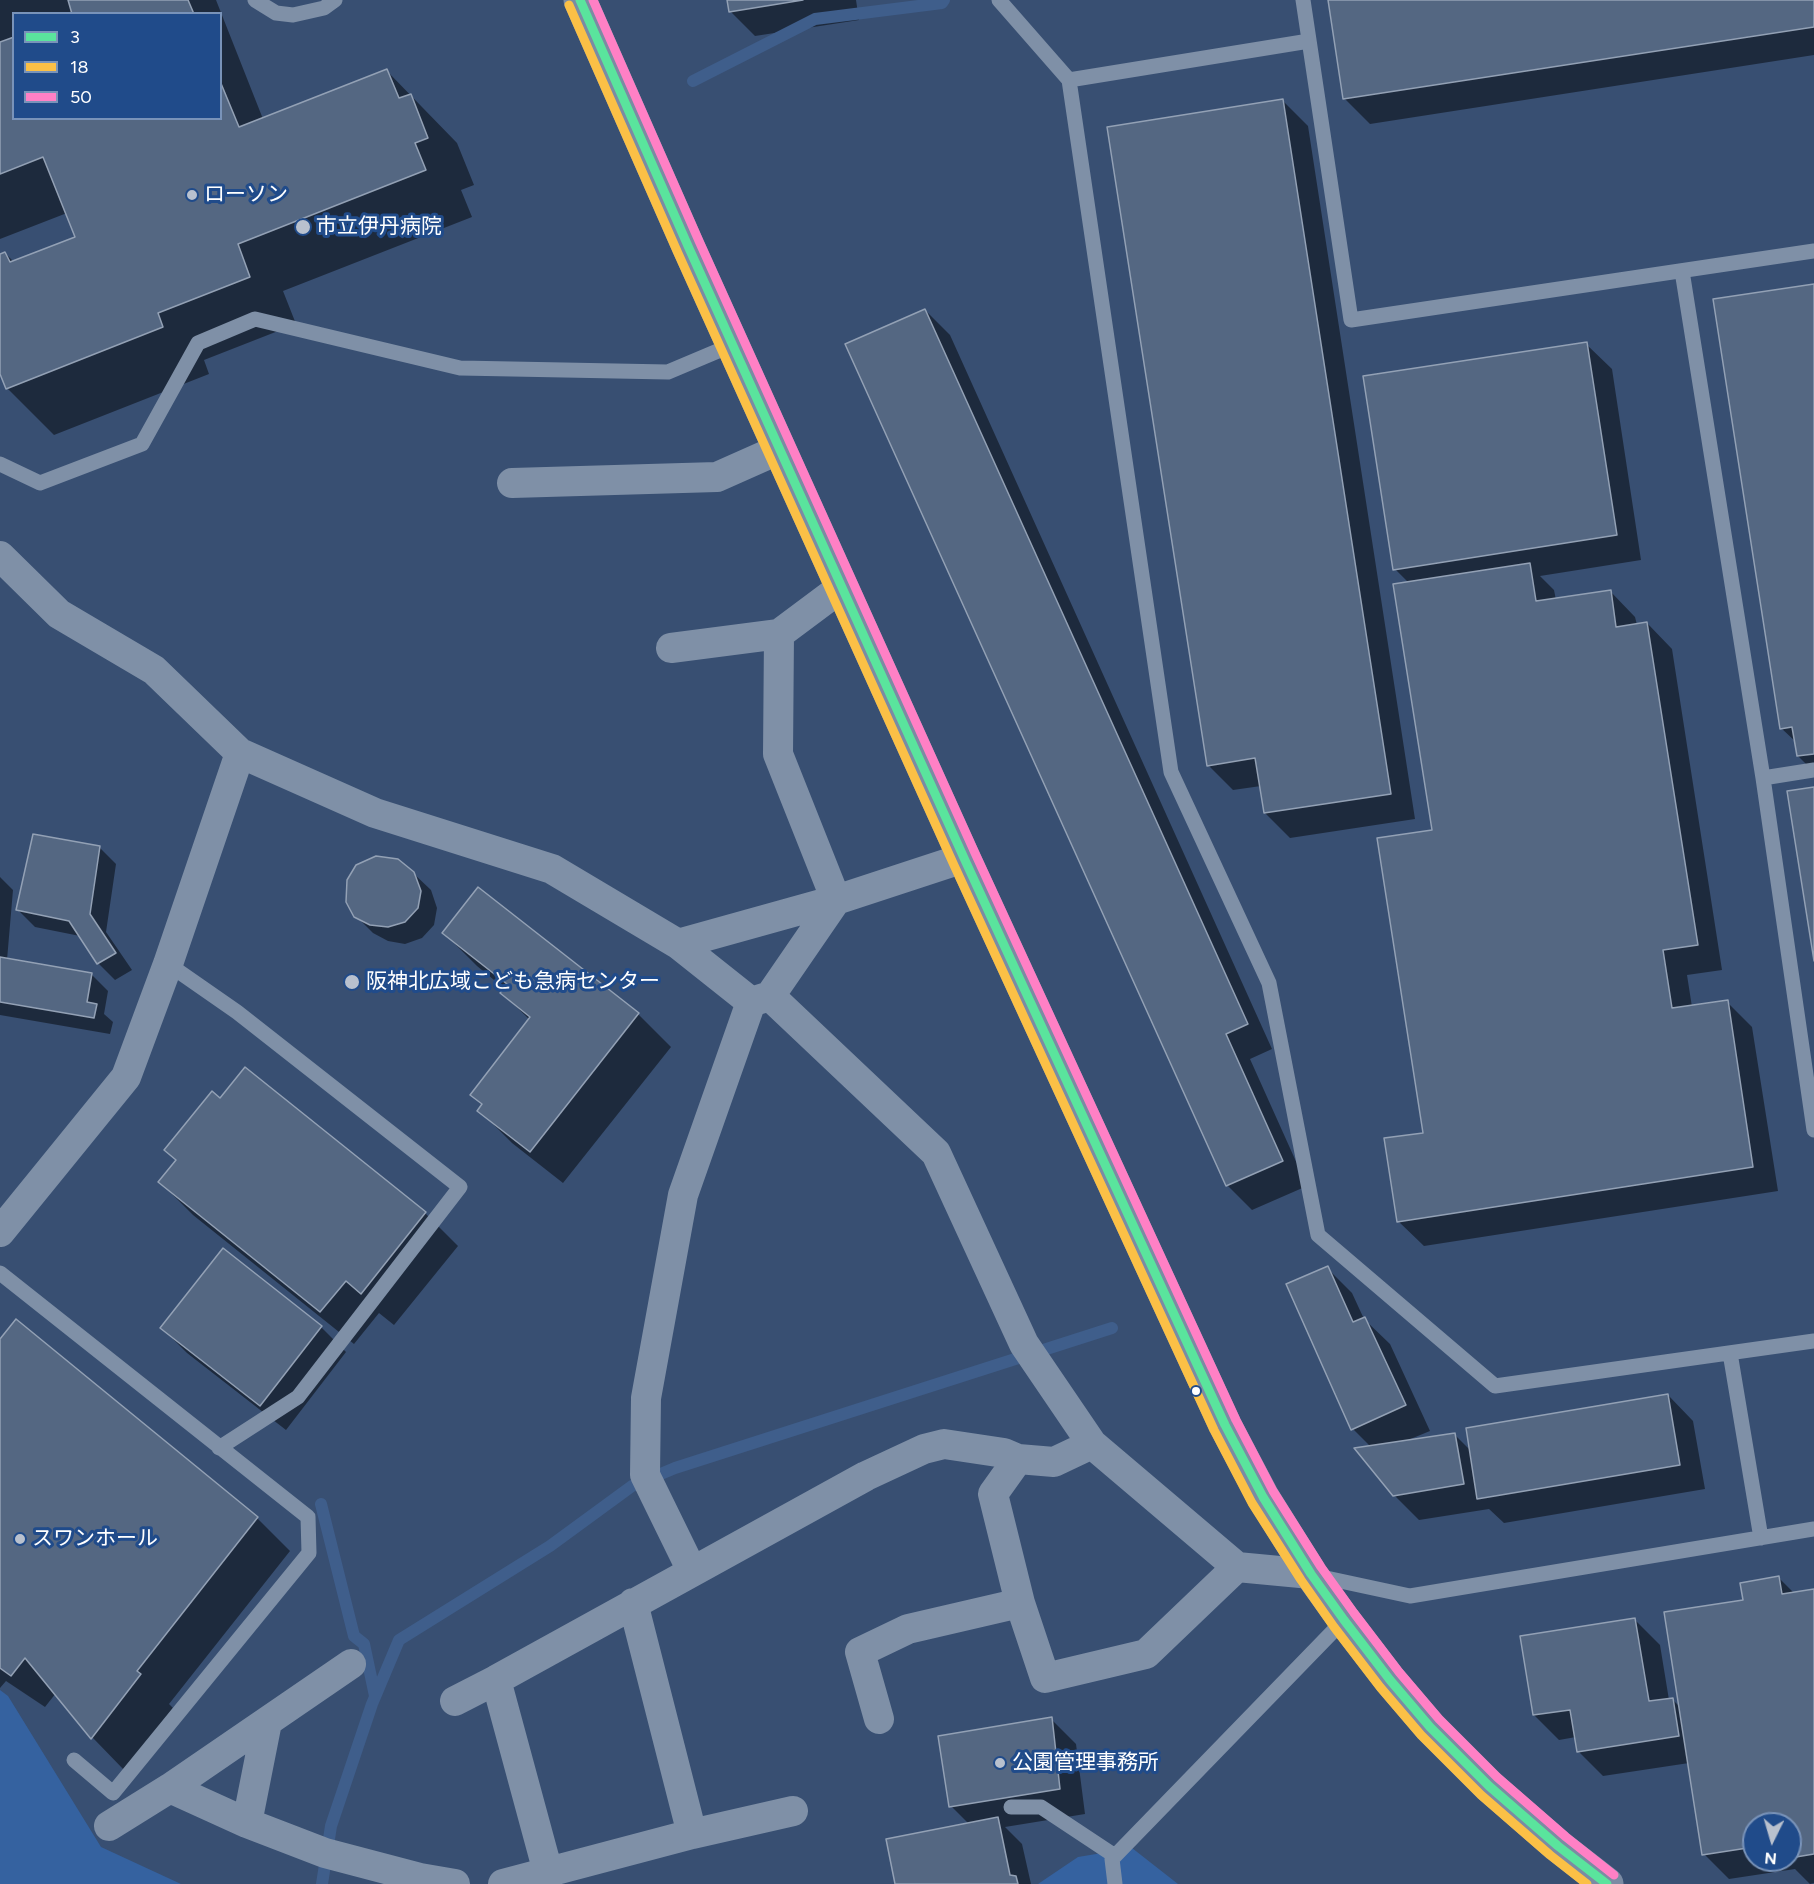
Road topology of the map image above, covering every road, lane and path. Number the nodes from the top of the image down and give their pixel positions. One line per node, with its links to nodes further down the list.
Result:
1 (255, 0): 2 (lane)
2 (335, 0)
3 (579, 0): 10 (main road)
4 (999, 0): 7 (lane)
5 (1303, 0): 6 (lane)
6 (1309, 41): 7 (lane); 9 (lane)
7 (1069, 80): 31 (lane)
8 (1814, 251): 9 (lane)
9 (1682, 271): 20 (lane)
10 (732, 345): 11 (main road); 12 (lane)
11 (780, 449): 13 (street); 15 (main road)
12 (0, 464)
13 (512, 483)
14 (3, 565): 18 (street)
15 (842, 587): 16 (street); 21 (main road)
16 (779, 634): 17 (street); 22 (street)
17 (671, 648)
18 (240, 753): 23 (street); 24 (street)
19 (1814, 770): 20 (lane)
20 (1763, 778): 26 (lane)
21 (964, 858): 22 (street); 39 (main road)
22 (836, 900): 23 (street); 25 (street)
23 (678, 944): 25 (street)
24 (168, 964): 28 (street); 33 (lane)
25 (760, 999): 32 (street); 38 (street)
26 (1813, 1113): 27 (lane)
27 (1814, 1130)
28 (0, 1232)
29 (0, 1273): 33 (lane)
30 (1814, 1341): 31 (lane)
31 (1730, 1353): 36 (lane)
32 (1092, 1444): 34 (street); 37 (street)
33 (219, 1448): 48 (lane)
34 (1018, 1459): 38 (street); 41 (street)
35 (1814, 1529): 36 (lane)
36 (1761, 1538): 39 (lane)
37 (1237, 1567): 39 (street); 41 (street)
38 (692, 1571): 40 (street)
39 (1311, 1574): 42 (main road)
40 (633, 1603): 44 (street); 54 (street)
41 (1020, 1603): 46 (street)
42 (1344, 1620): 55 (lane); 60 (main road)
43 (351, 1664): 47 (street)
44 (496, 1680): 45 (street); 56 (street)
45 (455, 1701)
46 (879, 1719)
47 (267, 1722): 49 (street); 52 (street)
48 (74, 1760)
49 (170, 1788): 52 (street); 53 (street)
50 (1011, 1807): 55 (lane)
51 (793, 1810): 54 (street)
52 (247, 1823): 57 (street)
53 (109, 1826)
54 (692, 1834): 56 (street)
55 (1115, 1856): 59 (lane)
56 (548, 1872): 58 (street)
57 (455, 1884)
58 (503, 1884)
59 (1115, 1884)
60 (1607, 1884)

